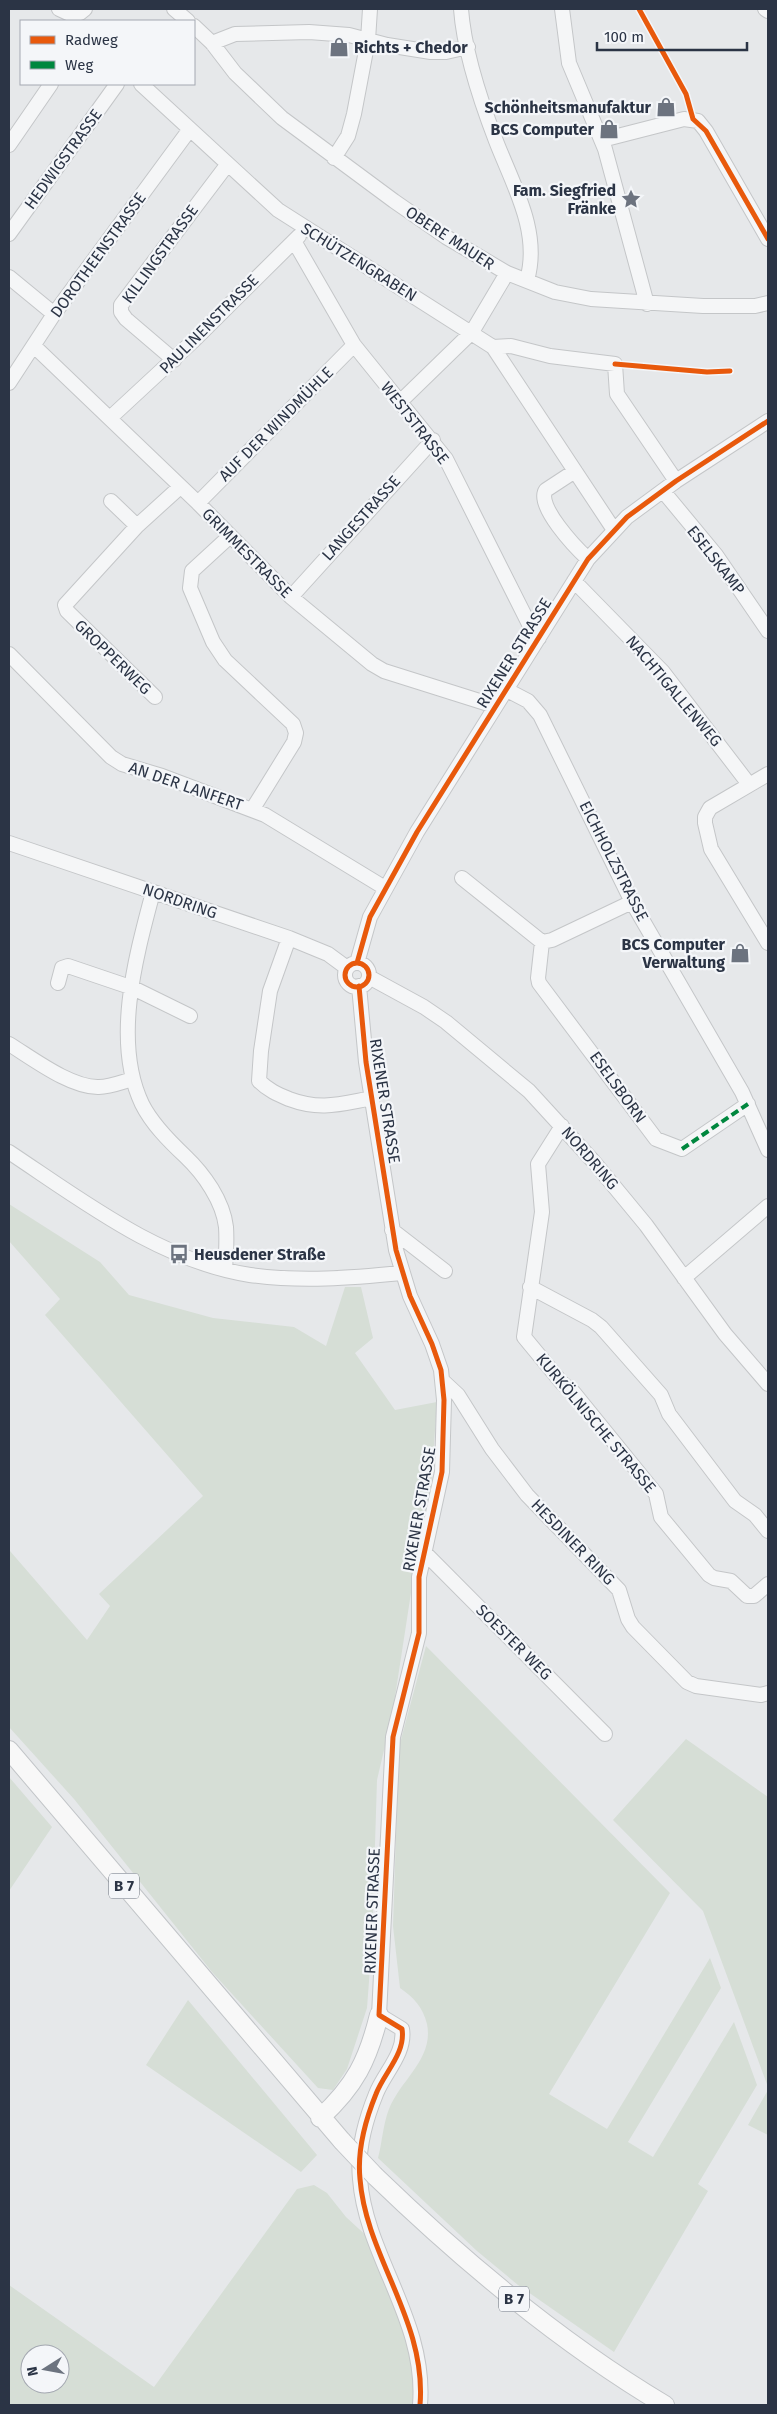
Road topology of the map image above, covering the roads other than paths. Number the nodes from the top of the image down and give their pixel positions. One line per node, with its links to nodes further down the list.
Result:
1 (174, 9): 7 (street)
2 (370, 9): 9 (street)
3 (461, 9): 11 (street)
4 (562, 9): 16 (street)
5 (765, 9): 6 (street)
6 (768, 11)
7 (187, 20)
8 (195, 27): 10 (street, OBERE MAUER)
9 (368, 40): 10 (street); 11 (street); 18 (street)
10 (212, 43): 18 (street, OBERE MAUER)
11 (468, 47): 26 (street)
12 (50, 85): 17 (street)
13 (116, 85): 21 (street, HEDWIGSTRASSE)
14 (142, 85): 15 (street, SCHÜTZENGRABEN)
15 (190, 129): 19 (street, SCHÜTZENGRABEN); 29 (street, DOROTHEENSTRASSE)
16 (602, 140): 22 (street); 28 (street)
17 (9, 145)
18 (334, 158): 24 (street, OBERE MAUER)
19 (227, 165): 20 (street, SCHÜTZENGRABEN); 34 (street, KILLINGSTRASSE)
20 (307, 229): 23 (street, PAULINENSTRASSE); 30 (street, SCHÜTZENGRABEN)
21 (9, 234)
22 (768, 240)
23 (294, 241): 31 (street, WESTSTRASSE); 34 (street, PAULINENSTRASSE)
24 (507, 273): 26 (street, OBERE MAUER); 30 (street)
25 (9, 278): 29 (street)
26 (527, 280): 28 (street, OBERE MAUER)
27 (768, 303): 28 (street, OBERE MAUER)
28 (647, 304)
29 (54, 314): 32 (street, DOROTHEENSTRASSE)
30 (472, 332): 33 (street, SCHÜTZENGRABEN); 36 (street)
31 (354, 345): 36 (street, WESTSTRASSE); 45 (street, AUF DER WINDMÜHLE)
32 (34, 346): 35 (street, DOROTHEENSTRASSE); 37 (street, GRIMMESTRASSE)
33 (493, 347): 40 (street); 41 (street)
34 (174, 360): 37 (street, PAULINENSTRASSE)
35 (9, 383)
36 (401, 401): 39 (street, WESTSTRASSE)
37 (110, 418): 42 (street, GRIMMESTRASSE)
38 (768, 421): 41 (street, RIXENER STRASSE)
39 (432, 440): 51 (street, LANGESTRASSE); 53 (street, WESTSTRASSE)
40 (575, 471): 47 (street); 49 (street)
41 (676, 481): 43 (street, RIXENER STRASSE)
42 (180, 487): 45 (street, GRIMMESTRASSE); 46 (street, GROPPERWEG)
43 (662, 491): 47 (street, RIXENER STRASSE); 52 (street, ESELSKAMP)
44 (112, 501): 46 (street)
45 (198, 503): 48 (street, GRIMMESTRASSE)
46 (137, 526): 56 (street, GROPPERWEG)
47 (614, 530): 49 (street, RIXENER STRASSE)
48 (229, 537): 51 (street, GRIMMESTRASSE); 60 (street)
49 (588, 559): 50 (street, RIXENER STRASSE)
50 (574, 581): 53 (street, RIXENER STRASSE); 59 (street, NACHTIGALLENWEG)
51 (290, 597): 57 (street, GRIMMESTRASSE)
52 (768, 631)
53 (539, 638): 55 (street, RIXENER STRASSE)
54 (9, 654): 60 (street, AN DER LANFERT)
55 (505, 689): 57 (street, RIXENER STRASSE); 65 (street, EICHHOLZSTRASSE)
56 (155, 697)
57 (495, 706): 63 (street, RIXENER STRASSE)
58 (768, 774): 59 (street)
59 (748, 784): 68 (street)
60 (252, 810): 63 (street, AN DER LANFERT)
61 (9, 843): 64 (street, NORDRING)
62 (462, 878): 67 (street)
63 (385, 888): 69 (street, RIXENER STRASSE)
64 (153, 892): 66 (street, NORDRING); 72 (street)
65 (632, 902): 67 (street); 77 (street, EICHHOLZSTRASSE)
66 (289, 938): 69 (street, NORDRING); 76 (street)
67 (542, 942): 77 (street, ESELSBORN)
68 (768, 942)
69 (352, 966): 71 (street); 71 (street)
70 (58, 982): 72 (street)
71 (364, 982): 76 (street, RIXENER STRASSE); 78 (street, NORDRING)
72 (132, 988): 73 (street); 75 (street)
73 (190, 1016)
74 (9, 1044): 75 (street)
75 (133, 1079): 83 (street)
76 (373, 1098): 82 (street, RIXENER STRASSE)
77 (748, 1104): 79 (street, EICHHOLZSTRASSE)
78 (562, 1126): 86 (street, NORDRING); 87 (street)
79 (768, 1150)
80 (9, 1152): 83 (street)
81 (768, 1206): 86 (street)
82 (392, 1230): 84 (street); 85 (street, RIXENER STRASSE)
83 (225, 1269): 85 (street)
84 (445, 1271)
85 (402, 1273): 88 (street, RIXENER STRASSE)
86 (684, 1278): 89 (street, NORDRING)
87 (530, 1287): 90 (street); 92 (street, KURKÖLNISCHE STRASSE)
88 (444, 1382): 91 (street, RIXENER STRASSE); 93 (street, HESDINER RING)
89 (768, 1384)
90 (768, 1531)
91 (424, 1551): 94 (street, SOESTER WEG); 96 (street, RIXENER STRASSE)
92 (768, 1584)
93 (768, 1693)
94 (605, 1734)
95 (9, 1750): 97 (main road, B 7)
96 (379, 2015): 97 (main road); 98 (street)
97 (320, 2118): 99 (main road, B 7, bridge)
98 (420, 2405)
99 (665, 2405)

